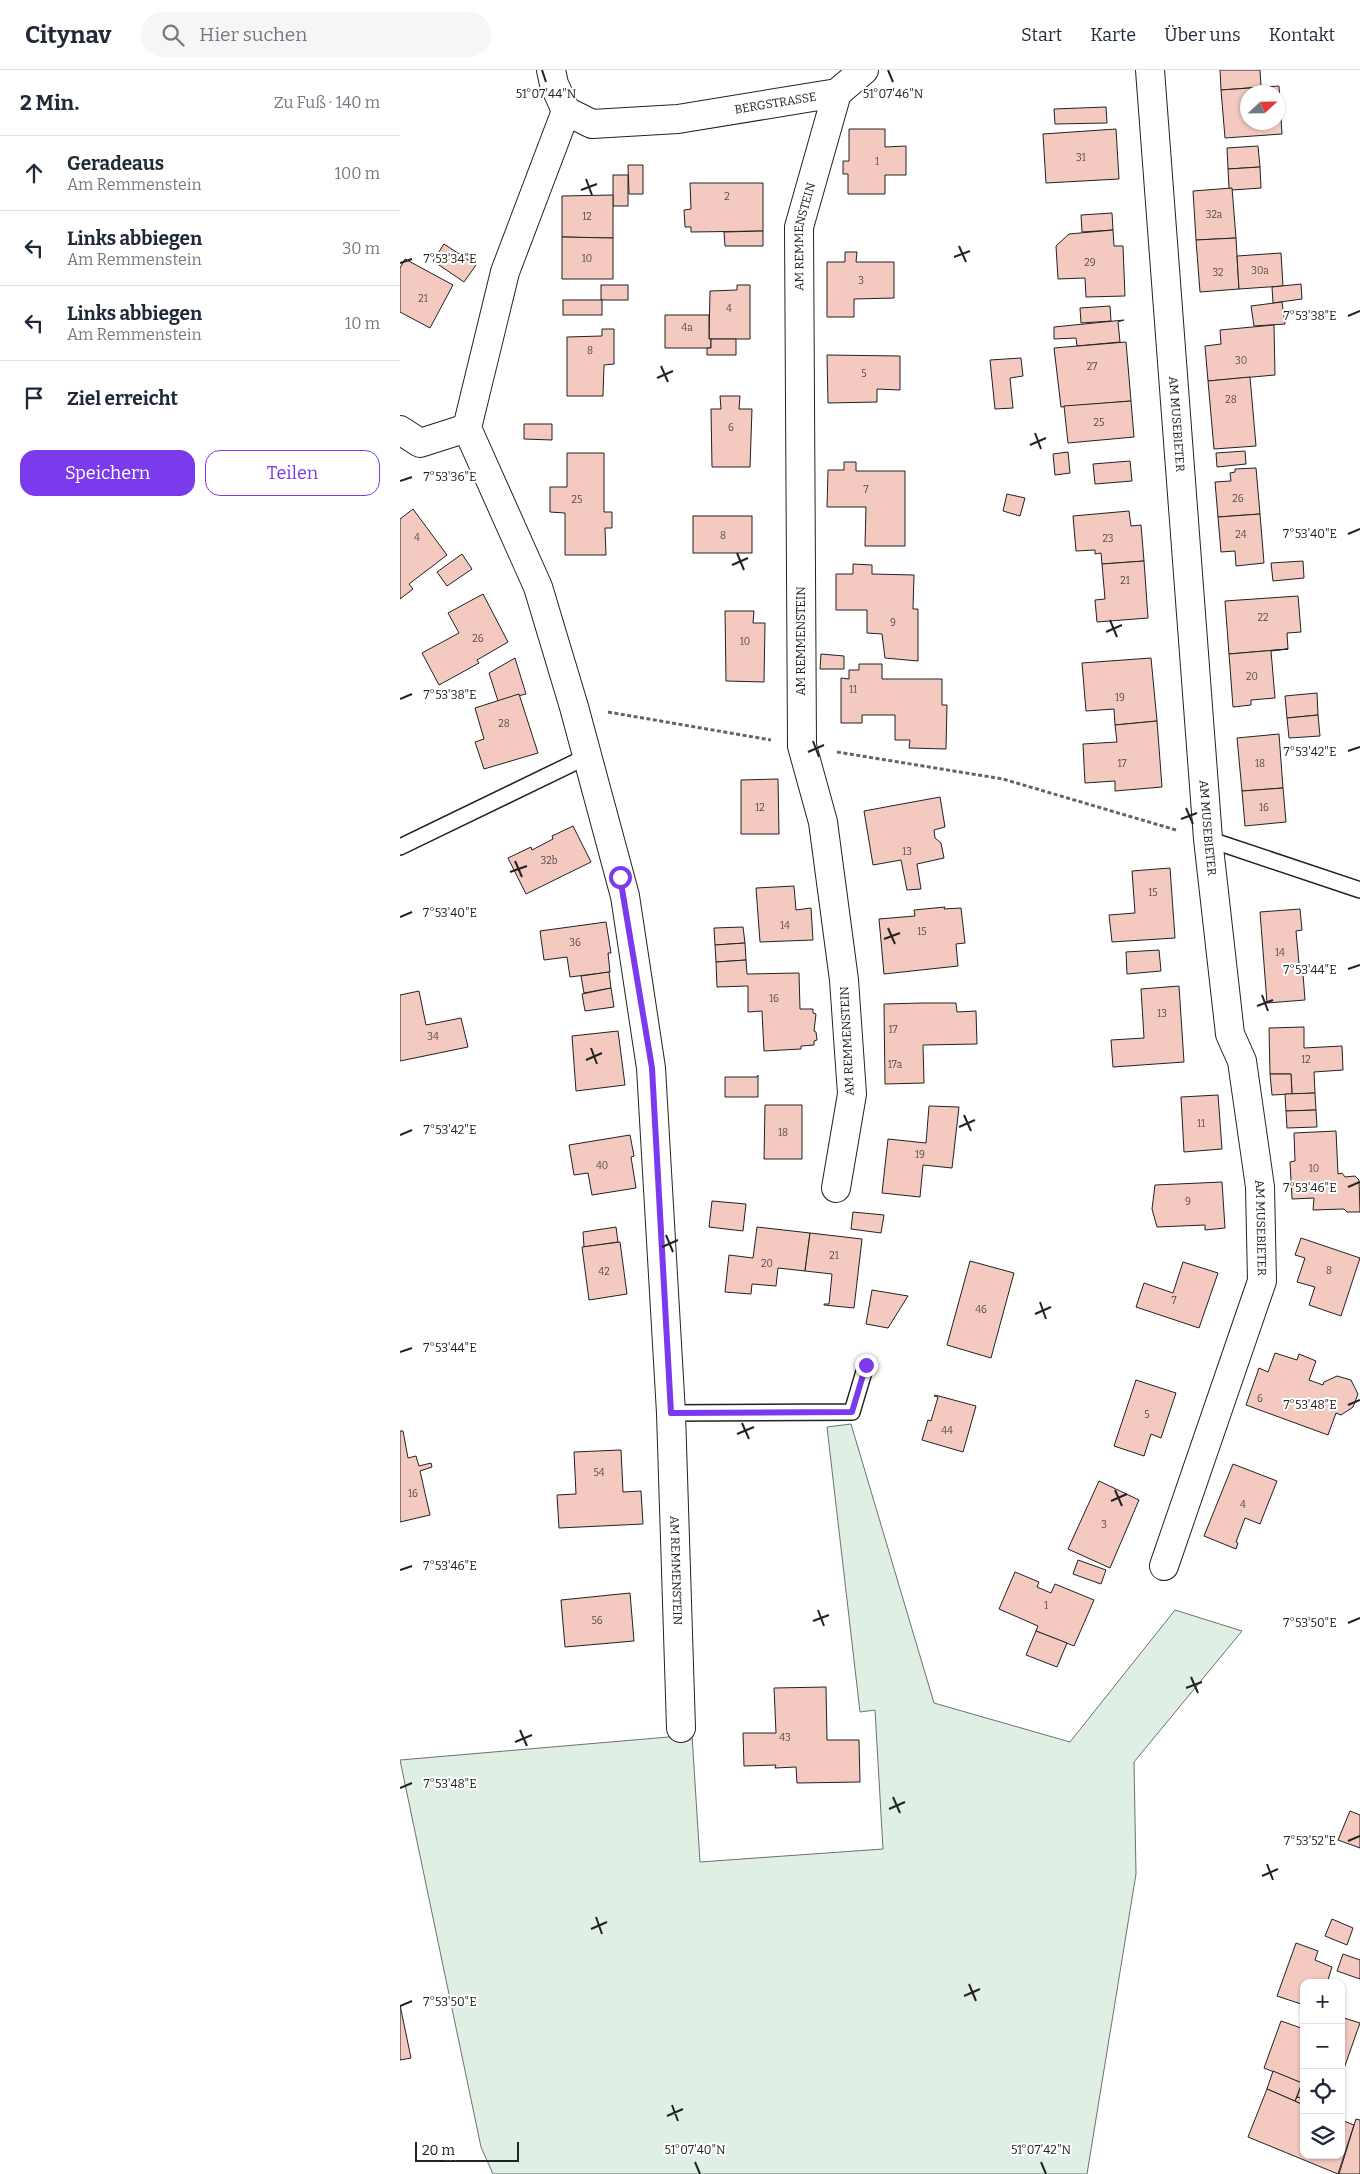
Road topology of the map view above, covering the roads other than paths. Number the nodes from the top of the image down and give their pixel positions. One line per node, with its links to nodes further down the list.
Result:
1 (551, 70): 5 (street)
2 (864, 70): 4 (street)
3 (1150, 70): 9 (street, AM MUSEBIETER)
4 (837, 94): 5 (street, BERGSTRASSE); 12 (street, AM REMMENSTEIN)
5 (566, 111): 6 (street)
6 (466, 428): 7 (street); 8 (street, AM REMMENSTEIN)
7 (400, 430)
8 (588, 756): 10 (lane); 14 (street, AM REMMENSTEIN)
9 (1208, 839): 11 (lane); 15 (street, AM MUSEBIETER)
10 (400, 847)
11 (1360, 890)
12 (836, 1188)
13 (866, 1365): 14 (lane)
14 (671, 1413): 16 (street, AM REMMENSTEIN)
15 (1164, 1566)
16 (681, 1728)

